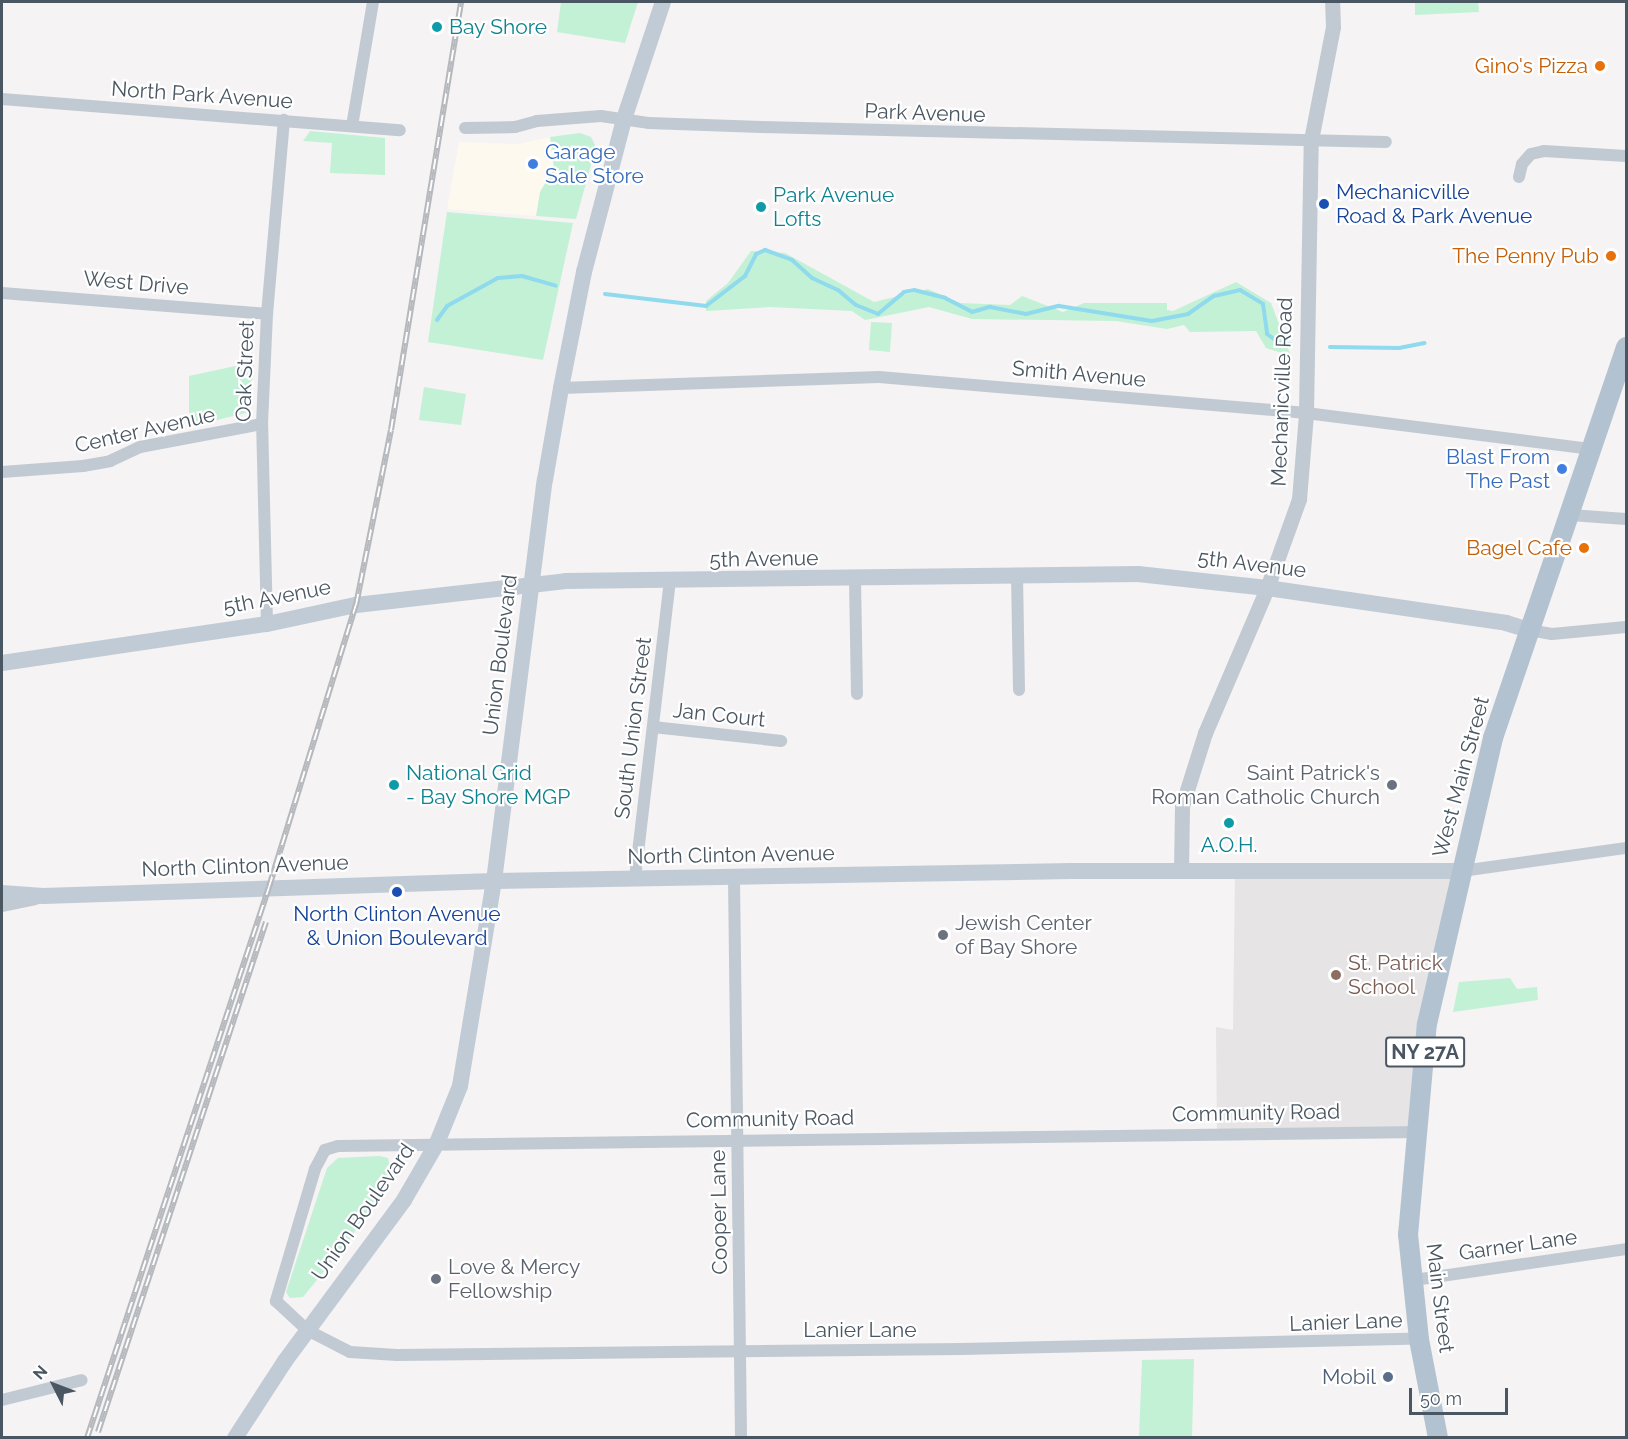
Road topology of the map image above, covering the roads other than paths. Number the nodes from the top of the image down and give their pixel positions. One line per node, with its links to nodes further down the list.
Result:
1 (373, 2): 7 (street)
2 (663, 2): 5 (main road, Union Boulevard)
3 (1332, 2): 10 (street, Mechanicville Road)
4 (2, 99): 6 (street, North Park Avenue)
5 (625, 117): 8 (street, Park Avenue); 10 (street, Park Avenue); 17 (main road, Union Boulevard)
6 (284, 120): 7 (street, North Park Avenue); 15 (street, Oak Street)
7 (352, 126): 9 (street, North Park Avenue)
8 (465, 128)
9 (400, 130)
10 (1311, 140): 11 (street, Park Avenue); 18 (street, Mechanicville Road)
11 (1386, 142)
12 (1626, 156): 13 (street)
13 (1519, 177)
14 (2, 293): 15 (street, West Drive)
15 (267, 314): 19 (street, Oak Street)
16 (1626, 347): 20 (main road, West Main Street / NY 27A)
17 (561, 388): 18 (street, Smith Avenue); 27 (main road, Union Boulevard)
18 (1306, 413): 20 (street, Smith Avenue); 28 (street, Mechanicville Road)
19 (262, 424): 21 (street, Center Avenue); 29 (street, Oak Street)
20 (1592, 449): 22 (main road, West Main Street / NY 27A)
21 (2, 472)
22 (1570, 515): 23 (street); 31 (main road, West Main Street / NY 27A)
23 (1626, 519)
24 (1017, 576): 25 (main road, 5th Avenue); 28 (main road, 5th Avenue); 33 (street)
25 (855, 580): 26 (main road, 5th Avenue); 34 (street)
26 (670, 582): 27 (main road, 5th Avenue); 35 (street, South Union Street)
27 (531, 586): 29 (main road, 5th Avenue); 42 (main road, Union Boulevard)
28 (1268, 588): 31 (main road, 5th Avenue); 38 (street, Mechanicville Road)
29 (267, 624): 32 (main road, 5th Avenue)
30 (1626, 627): 31 (street)
31 (1529, 630): 39 (main road, West Main Street / NY 27A)
32 (2, 663)
33 (1019, 690)
34 (857, 694)
35 (653, 728): 36 (street, Jan Court); 40 (street, South Union Street)
36 (782, 741)
37 (1626, 848): 39 (street)
38 (1181, 872): 39 (main road, North Clinton Avenue); 41 (main road, North Clinton Avenue)
39 (1462, 872): 46 (main road, West Main Street / NY 27A)
40 (635, 878): 41 (main road, North Clinton Avenue); 42 (main road, North Clinton Avenue)
41 (734, 879): 47 (street, Cooper Lane)
42 (494, 881): 44 (main road, North Clinton Avenue); 48 (main road, Union Boulevard)
43 (2, 893): 44 (main road, North Clinton Avenue)
44 (41, 896): 45 (street)
45 (2, 903)
46 (1418, 1132): 47 (street, Community Road); 49 (main road, West Main Street / NY 27A)
47 (738, 1139): 48 (street, Community Road); 54 (street, Cooper Lane)
48 (437, 1143): 52 (main road, Union Boulevard); 52 (street, Community Road)
49 (1408, 1235): 51 (main road, Main Street / NY 27A)
50 (1626, 1250): 51 (street, Garner Lane)
51 (1414, 1280): 53 (main road, Main Street / NY 27A)
52 (307, 1330): 54 (street, Lanier Lane); 57 (main road, Union Boulevard)
53 (1419, 1339): 54 (street, Lanier Lane); 59 (main road, Main Street / NY 27A)
54 (741, 1350): 58 (street, Cooper Lane)
55 (82, 1380): 56 (street)
56 (2, 1400)
57 (235, 1437)
58 (741, 1437)
59 (1438, 1437)

